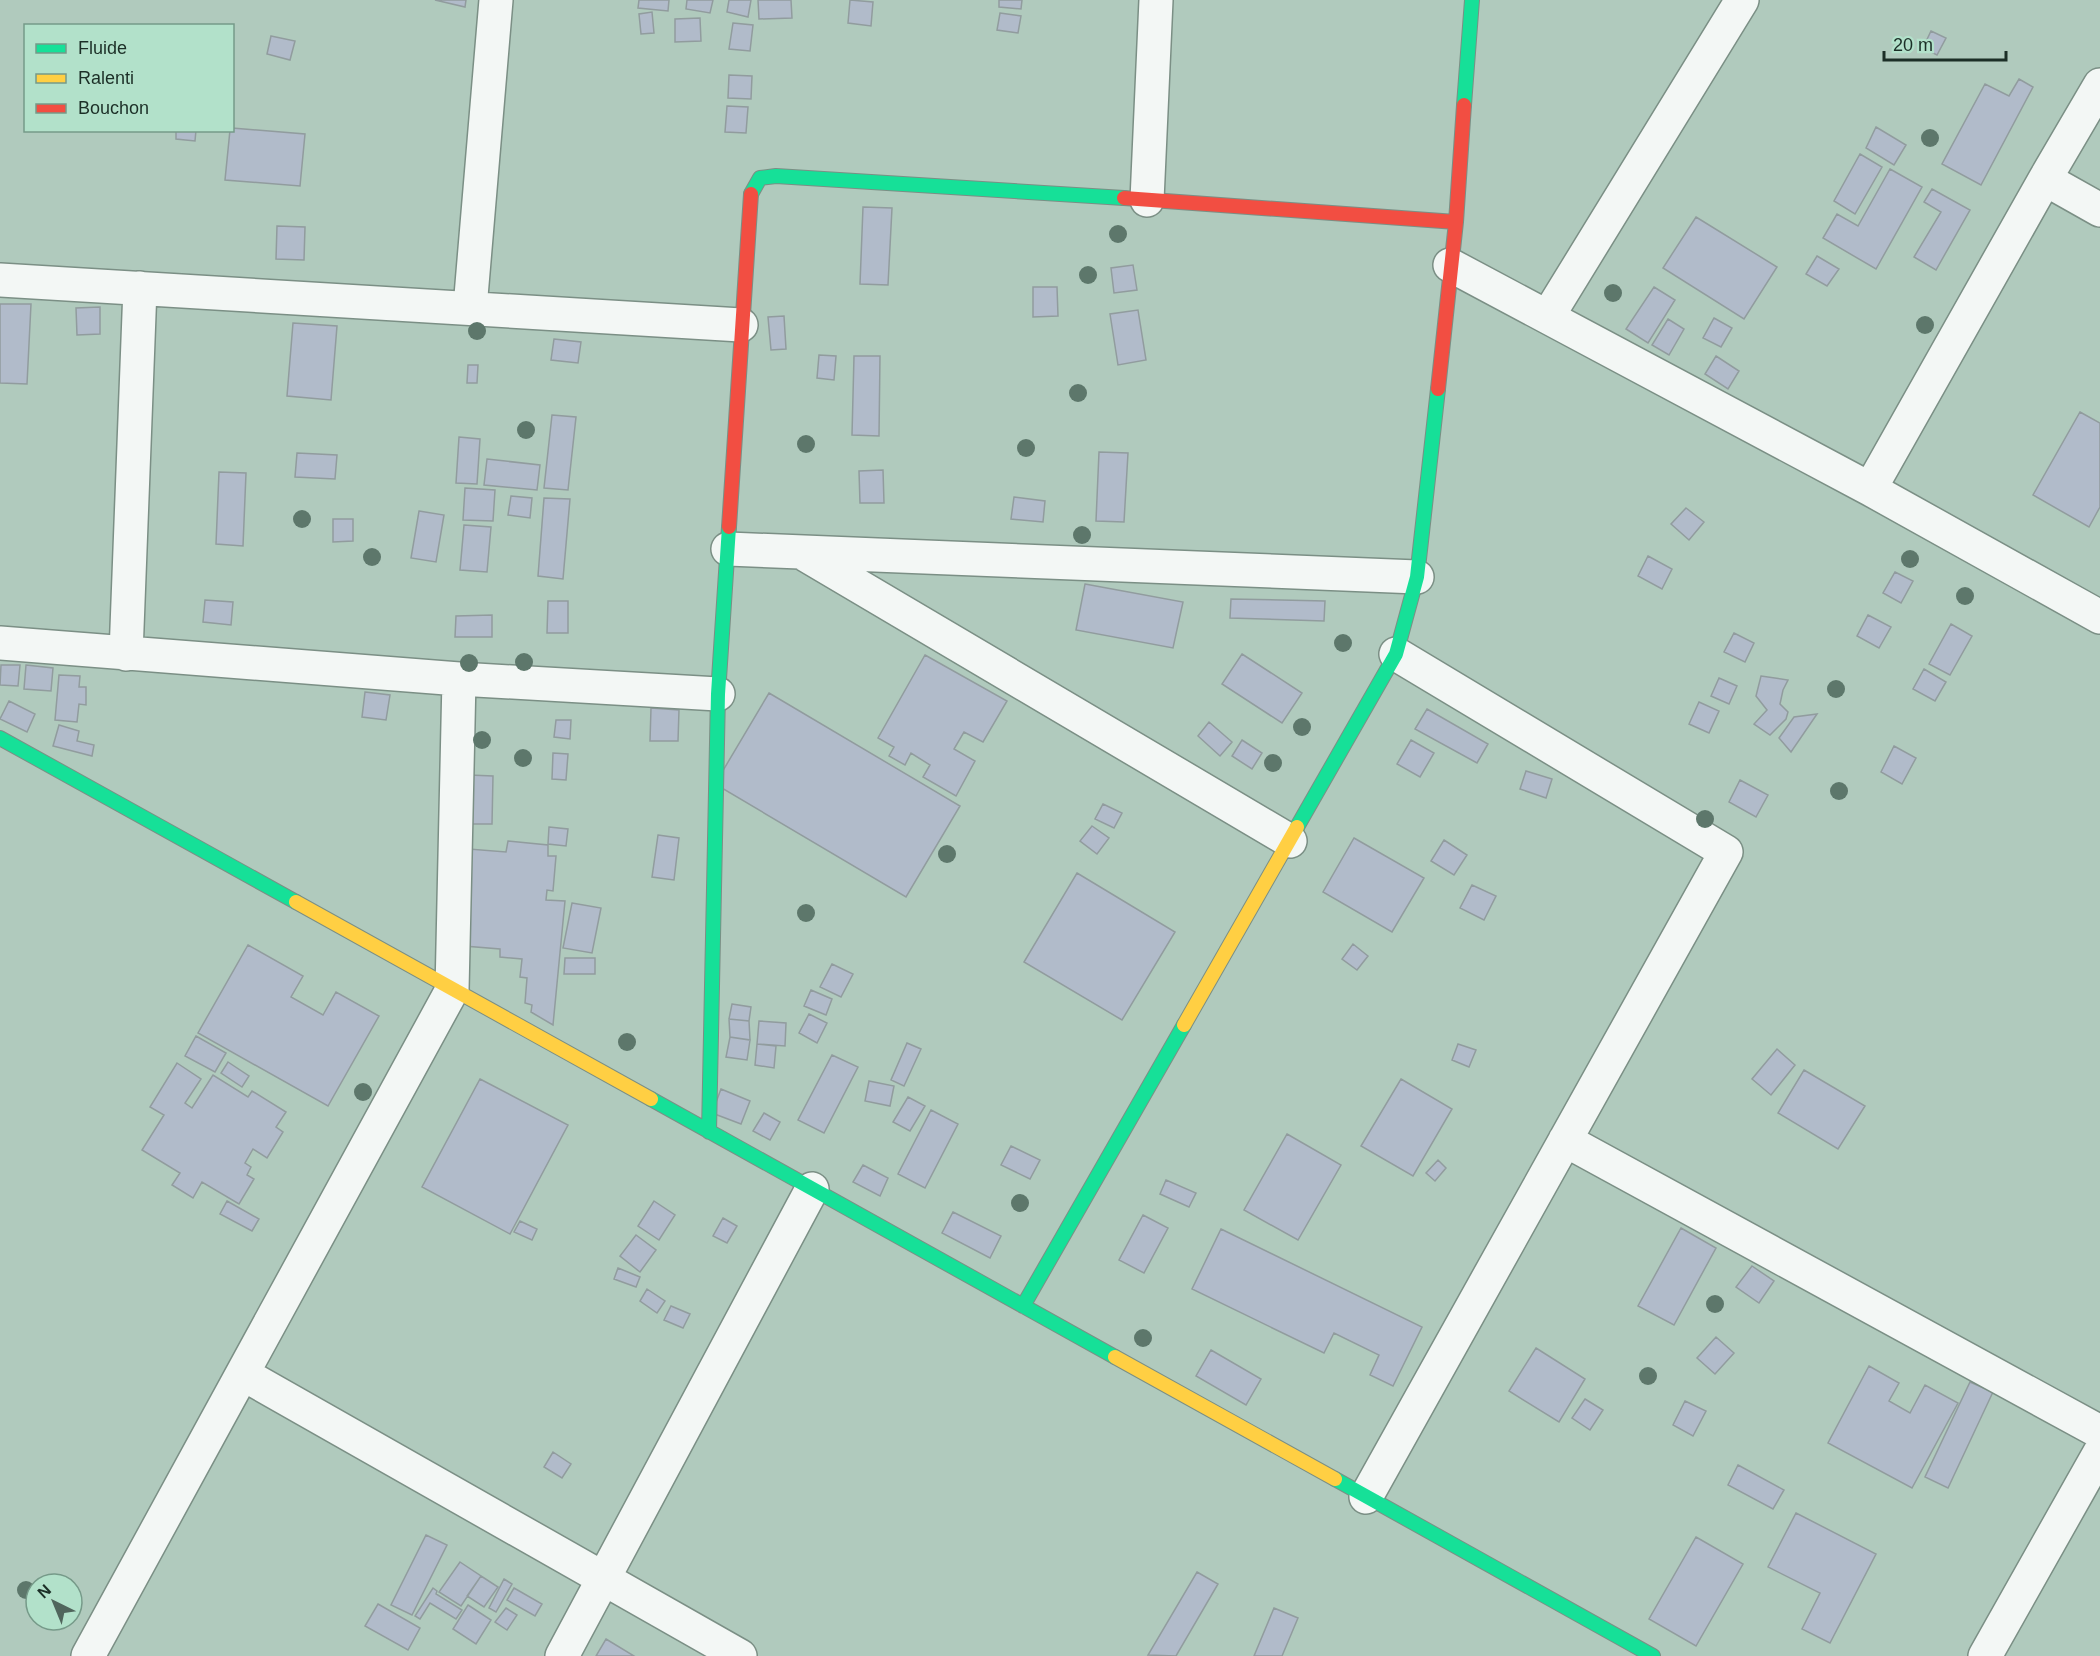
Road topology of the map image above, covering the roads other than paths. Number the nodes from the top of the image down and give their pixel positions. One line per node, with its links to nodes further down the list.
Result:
1 (496, 0): 13 (street)
2 (1156, 0): 7 (street)
3 (1472, 0): 9 (street)
4 (1742, 0): 14 (street)
5 (2100, 85): 6 (street)
6 (2045, 179): 8 (street); 16 (street)
7 (1147, 200): 9 (street); 15 (street)
8 (2100, 210)
9 (1456, 222): 10 (street)
10 (1450, 265): 14 (street); 19 (street)
11 (0, 280): 12 (street)
12 (140, 288): 13 (street); 22 (street)
13 (470, 308): 15 (street)
14 (1548, 316): 16 (street)
15 (741, 325): 17 (street)
16 (1870, 489): 20 (street)
17 (728, 549): 18 (street); 25 (street)
18 (802, 552): 19 (street); 27 (street)
19 (1417, 577): 23 (street)
20 (2100, 617)
21 (0, 644): 22 (street)
22 (126, 654): 24 (street)
23 (1396, 654): 27 (street); 30 (street)
24 (459, 679): 25 (street); 28 (street)
25 (718, 694): 29 (street)
26 (0, 738): 28 (street)
27 (1290, 841): 32 (street)
28 (452, 990): 29 (street); 33 (street)
29 (709, 1132): 31 (street)
30 (1565, 1140): 34 (street); 36 (street)
31 (812, 1189): 32 (street); 37 (street)
32 (1023, 1306): 36 (street)
33 (243, 1374): 37 (street); 39 (street)
34 (2100, 1432)
35 (2100, 1452): 43 (street)
36 (1366, 1497): 38 (street)
37 (603, 1578): 40 (street); 41 (street)
38 (1615, 1647): 42 (street)
39 (88, 1656)
40 (562, 1656)
41 (740, 1656)
42 (1653, 1656)
43 (1985, 1656)

